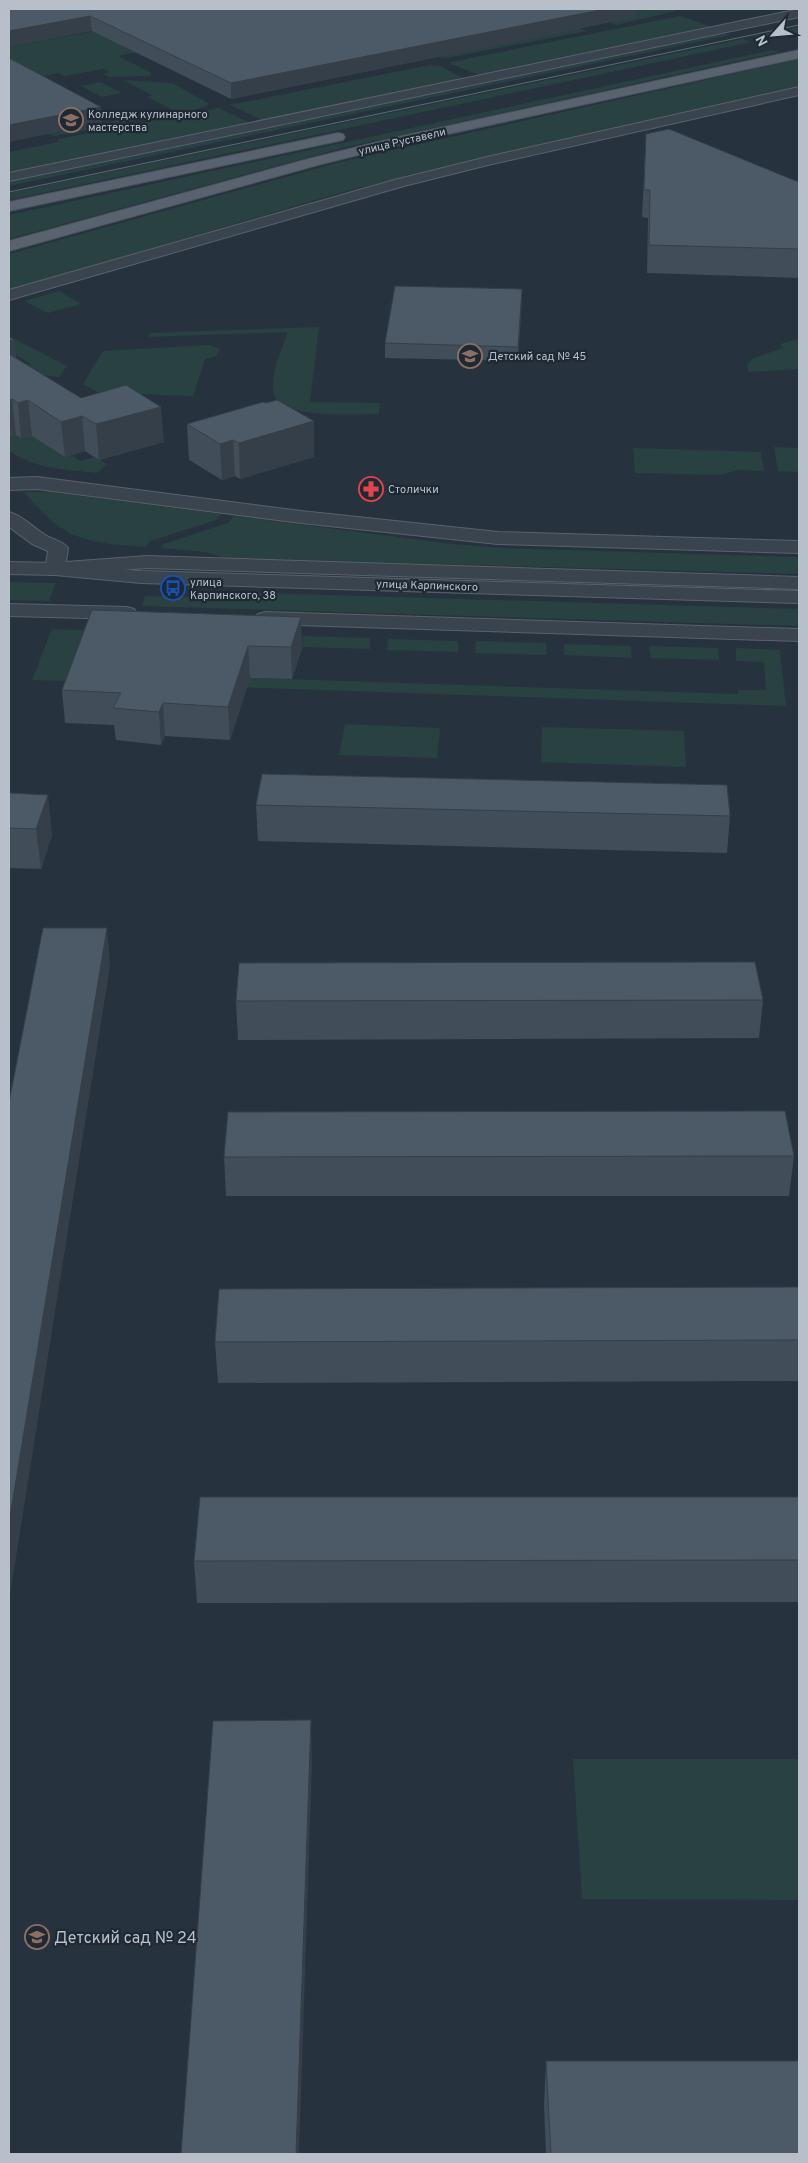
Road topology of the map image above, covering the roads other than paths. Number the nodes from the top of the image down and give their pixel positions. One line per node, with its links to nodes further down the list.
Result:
1 (799, 13): 5 (street)
2 (799, 54): 7 (main road, улица Руставели)
3 (799, 91): 8 (street)
4 (350, 135): 6 (main road, улица Руставели)
5 (9, 177)
6 (9, 207)
7 (9, 246)
8 (9, 295)
9 (9, 484): 11 (street)
10 (9, 518): 13 (street)
11 (799, 547)
12 (9, 568): 13 (street, улица Карпинского)
13 (55, 569): 14 (street, улица Карпинского); 15 (street, улица Карпинского)
14 (799, 583)
15 (799, 597)
16 (9, 610): 17 (street)
17 (146, 614)
18 (245, 617): 19 (street)
19 (799, 635)

